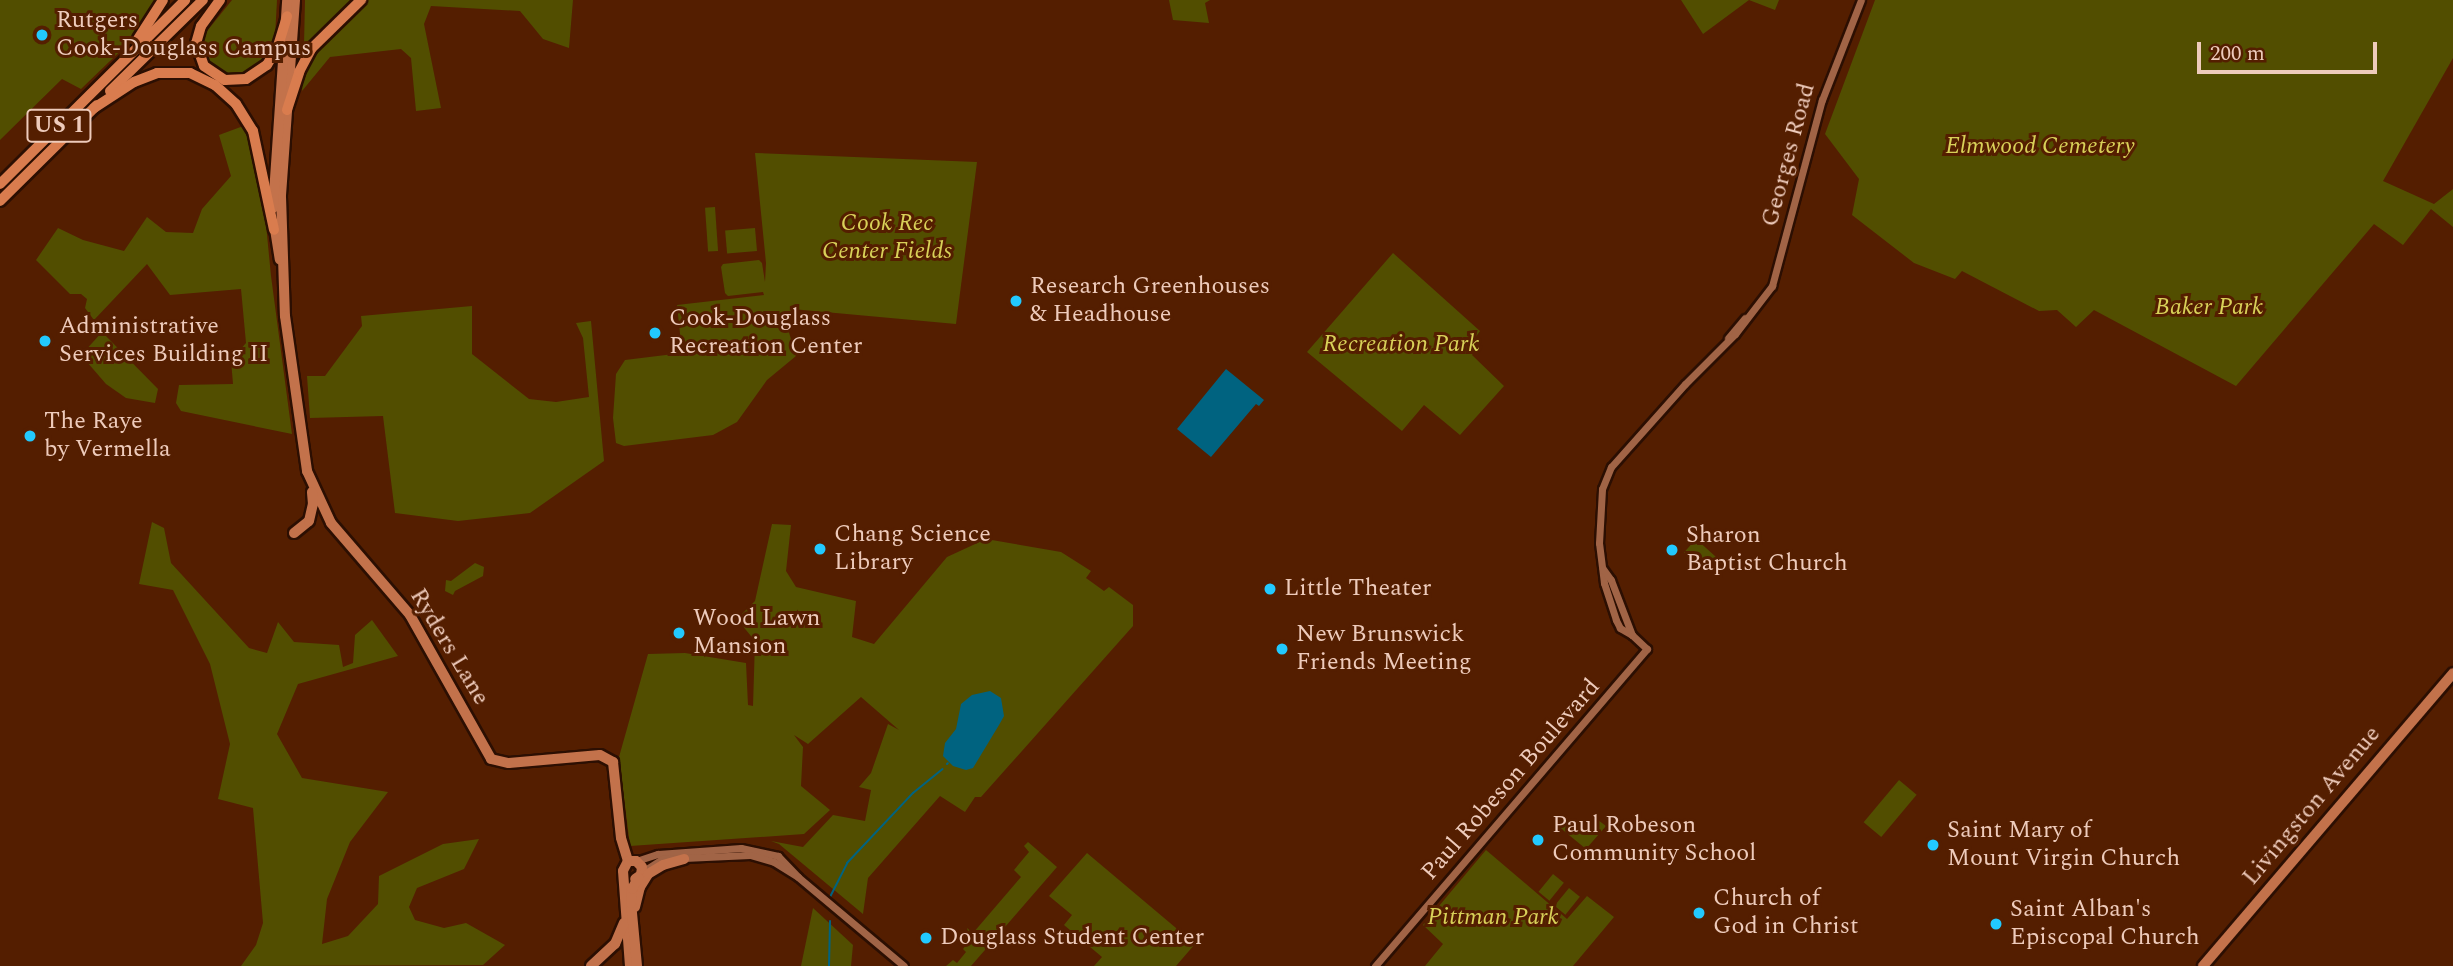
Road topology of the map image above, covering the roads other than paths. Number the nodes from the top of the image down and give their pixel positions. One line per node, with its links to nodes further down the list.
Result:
1 (163, 0): 10 (highway)
2 (185, 0): 10 (highway, US 1)
3 (203, 0): 11 (highway, US 1)
4 (220, 0): 9 (highway)
5 (287, 0): 9 (main road, Ryders Lane)
6 (295, 0): 12 (main road, Ryders Lane)
7 (361, 0): 12 (highway)
8 (1861, 0): 19 (street, Georges Road)
9 (287, 16): 15 (main road, Ryders Lane)
10 (118, 67): 13 (highway, US 1)
11 (94, 108): 14 (highway, US 1); 15 (highway)
12 (287, 110): 16 (main road, Ryders Lane)
13 (0, 184)
14 (0, 201)
15 (274, 230): 16 (main road, Ryders Lane)
16 (282, 270): 17 (main road, Ryders Lane)
17 (307, 471): 18 (main road); 24 (main road, Ryders Lane)
18 (294, 533)
19 (1603, 568): 20 (street, Georges Road); 20 (street, Georges Road)
20 (1632, 635): 21 (street, Georges Road)
21 (1647, 649): 33 (street, Paul Robeson Boulevard)
22 (2453, 673): 34 (main road, Livingston Avenue)
23 (684, 859): 25 (street); 27 (street); 28 (main road)
24 (632, 861): 25 (main road); 26 (main road); 27 (street)
25 (640, 875): 26 (main road); 28 (main road)
26 (625, 876): 28 (main road)
27 (797, 877): 32 (street)
28 (629, 915): 29 (main road); 30 (main road); 31 (main road)
29 (591, 966)
30 (630, 966)
31 (637, 966)
32 (904, 966)
33 (1375, 966)
34 (2203, 966)

